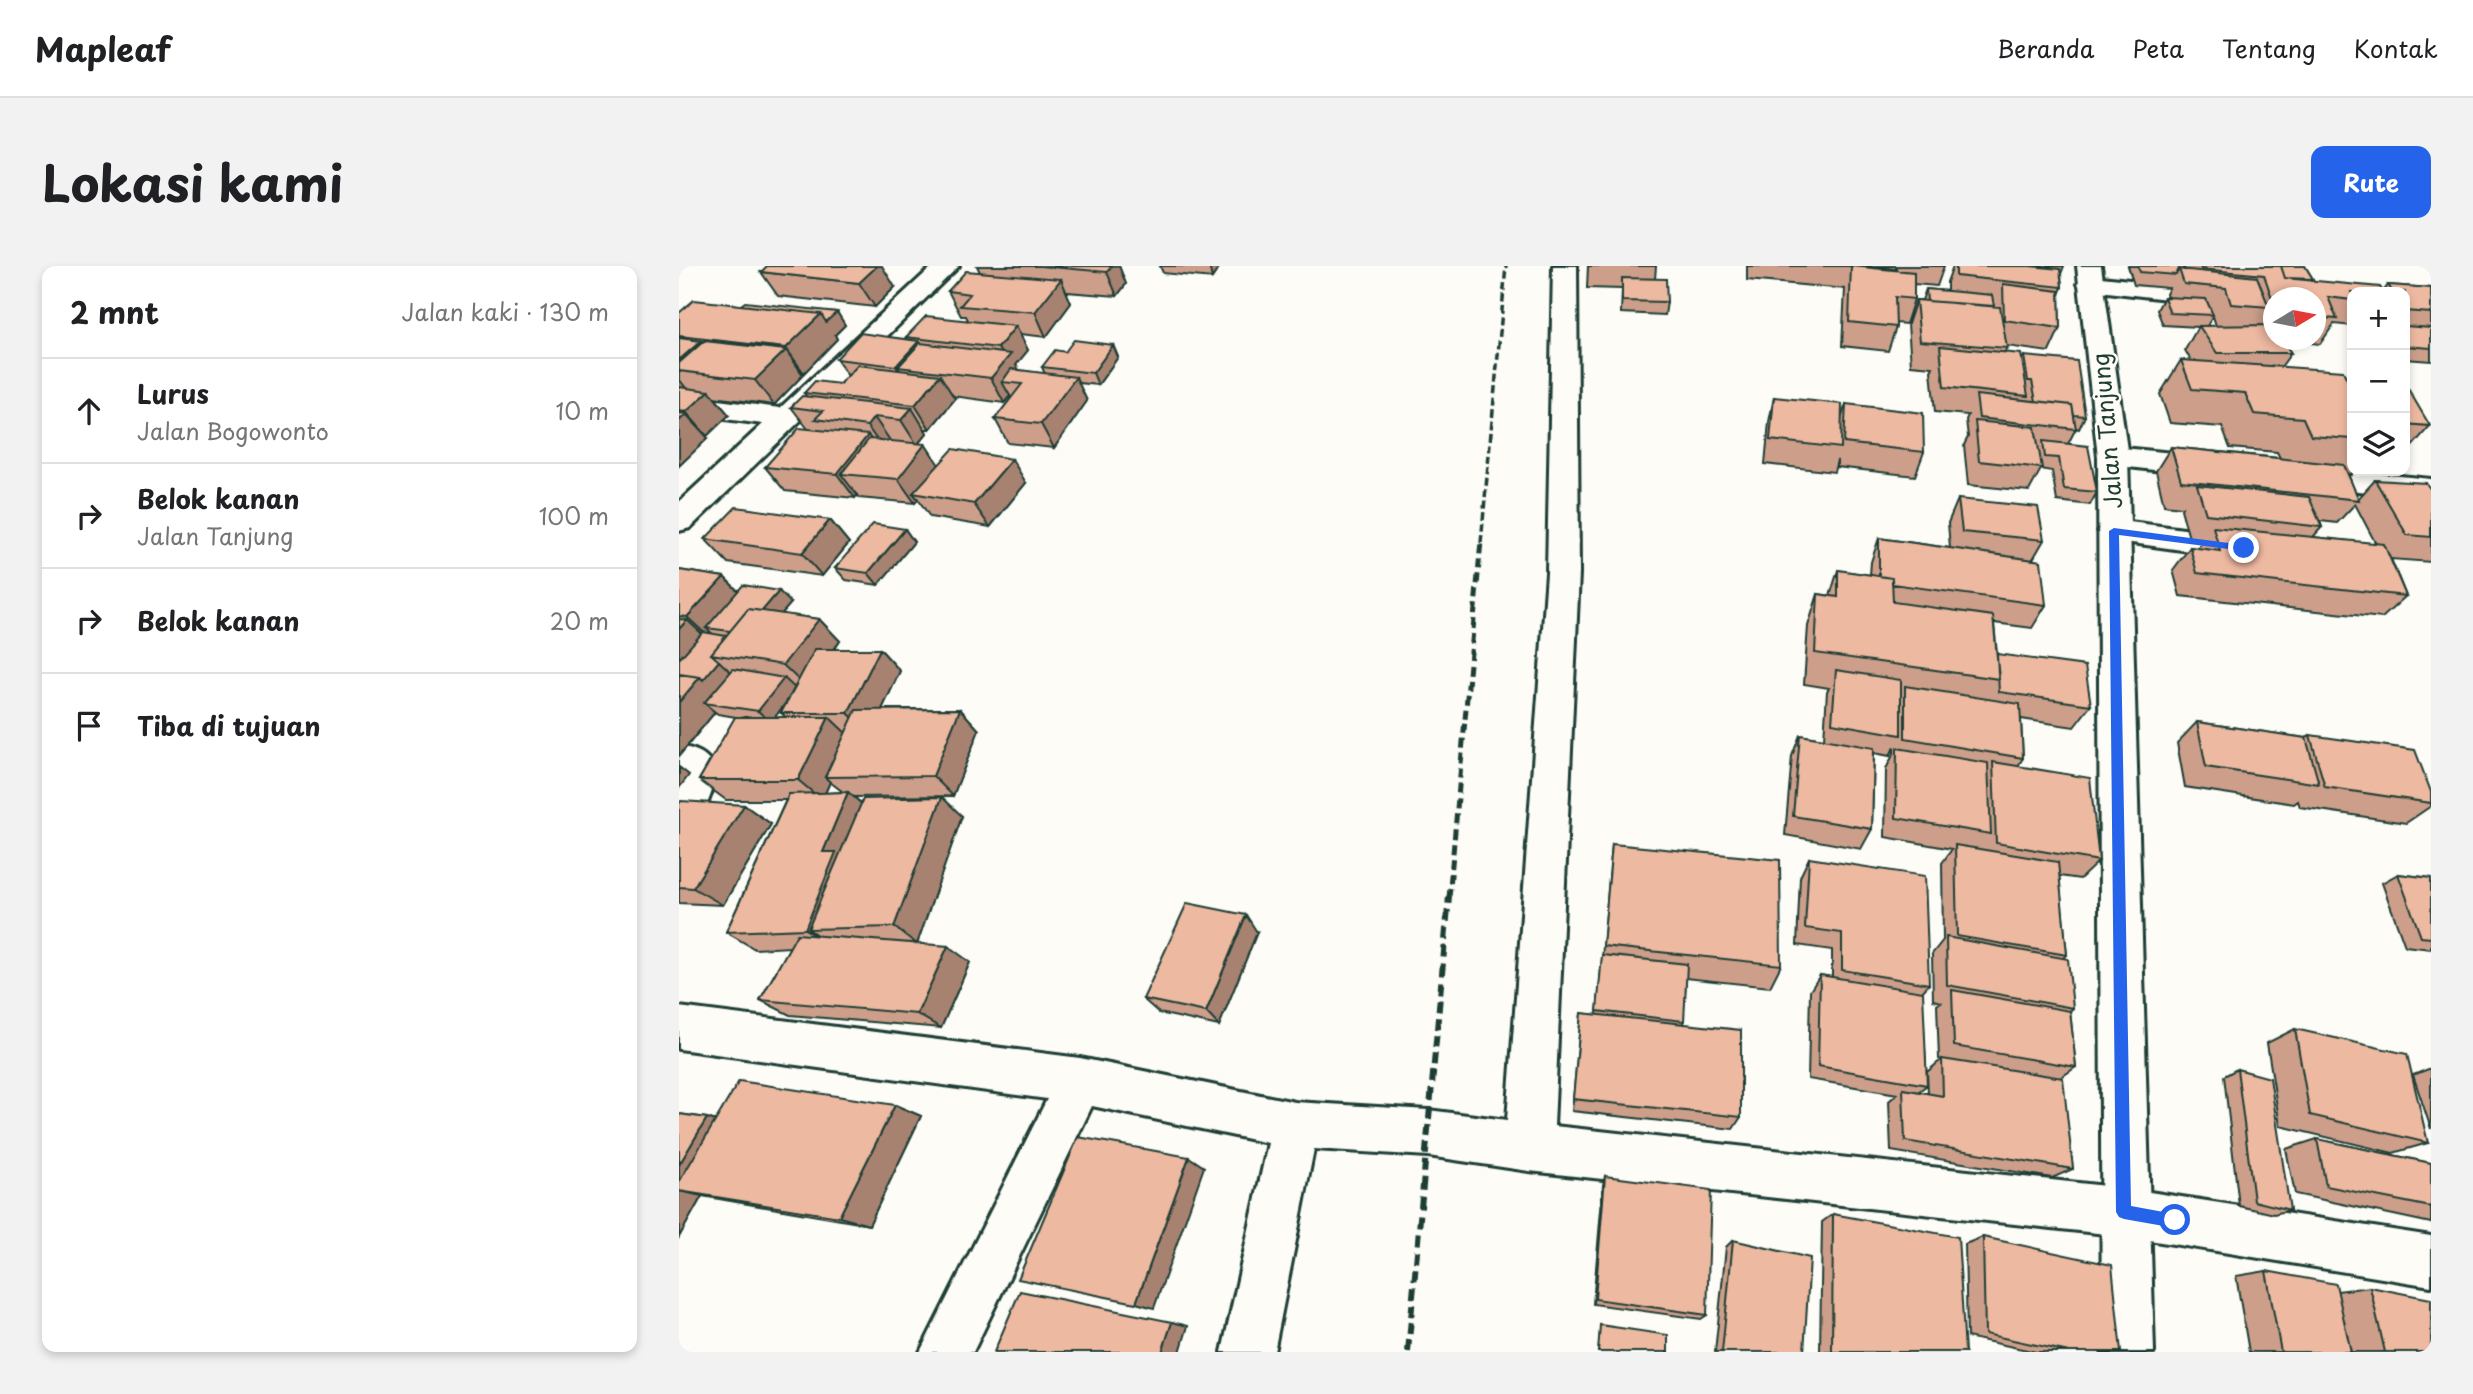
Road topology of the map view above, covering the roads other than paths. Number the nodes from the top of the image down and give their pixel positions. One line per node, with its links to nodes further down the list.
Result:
1 (947, 266): 6 (street)
2 (1565, 266): 17 (street)
3 (2090, 275): 4 (street); 7 (street, Jalan Tanjung)
4 (2246, 300)
5 (679, 404): 6 (street)
6 (785, 418): 9 (street)
7 (2113, 457): 8 (street); 10 (street, Jalan Tanjung)
8 (2431, 489)
9 (679, 520)
10 (2114, 531): 11 (street); 18 (street, Jalan Tanjung)
11 (2279, 553)
12 (679, 761): 13 (street)
13 (679, 820)
14 (679, 1028): 15 (street)
15 (1080, 1081): 16 (street); 20 (street)
16 (1295, 1125): 17 (street); 21 (street)
17 (1529, 1147): 18 (street)
18 (2124, 1212): 19 (street); 22 (street, Jalan Tanjung)
19 (2431, 1261)
20 (946, 1352)
21 (1248, 1352)
22 (2128, 1352)

